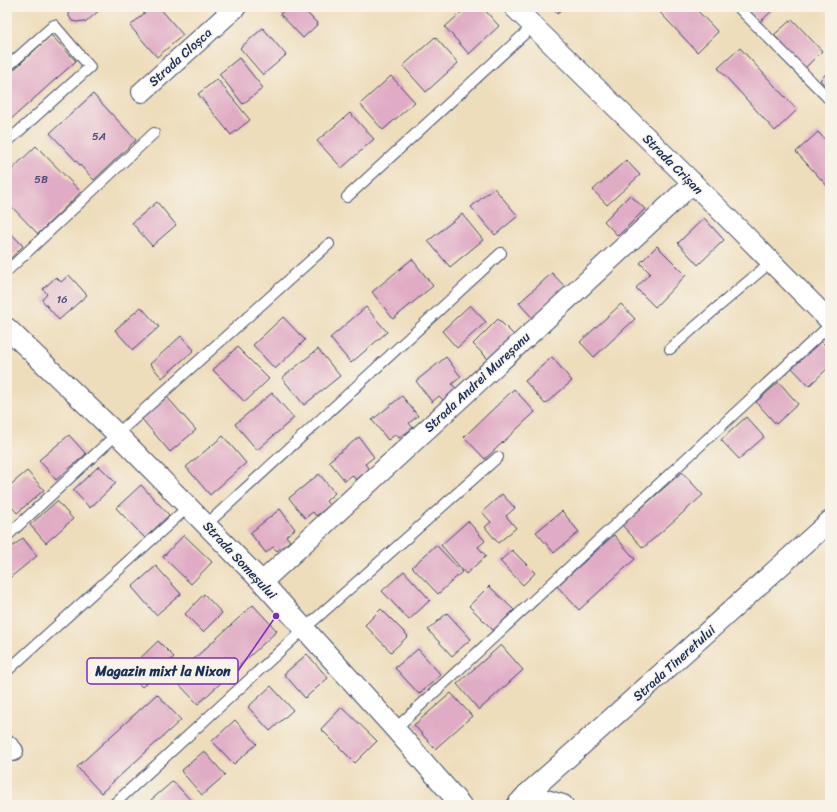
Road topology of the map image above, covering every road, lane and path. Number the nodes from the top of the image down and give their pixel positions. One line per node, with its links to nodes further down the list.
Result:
1 (236, 7): 6 (street, Strada Cloșca)
2 (514, 7): 4 (street, Strada Crișan)
3 (738, 7): 7 (lane)
4 (533, 26): 10 (street, Strada Crișan); 11 (lane)
5 (7, 67): 9 (lane)
6 (142, 92)
7 (830, 100)
8 (154, 133): 15 (lane)
9 (7, 142)
10 (693, 183): 14 (street, Strada Crișan); 26 (street, Strada Andrei Mureșanu)
11 (347, 197)
12 (329, 244): 20 (lane)
13 (501, 253): 24 (lane)
14 (772, 262): 16 (street, Strada Crișan); 19 (lane)
15 (7, 271)
16 (830, 321)
17 (830, 326): 29 (lane)
18 (7, 328): 20 (street, Strada Someșului)
19 (670, 349)
20 (116, 434): 22 (street, Strada Someșului); 25 (lane)
21 (498, 456): 27 (lane)
22 (189, 506): 24 (street, Strada Someșului); 28 (lane)
23 (830, 521): 30 (street, Strada Tineretului)
24 (207, 524): 26 (street, Strada Someșului)
25 (7, 536)
26 (262, 582): 27 (street, Strada Someșului)
27 (304, 629): 29 (street, Strada Someșului); 31 (lane)
28 (7, 671)
29 (395, 729): 32 (street, Strada Someșului)
30 (522, 799): 33 (street)
31 (113, 805)
32 (461, 805)
33 (563, 805)

